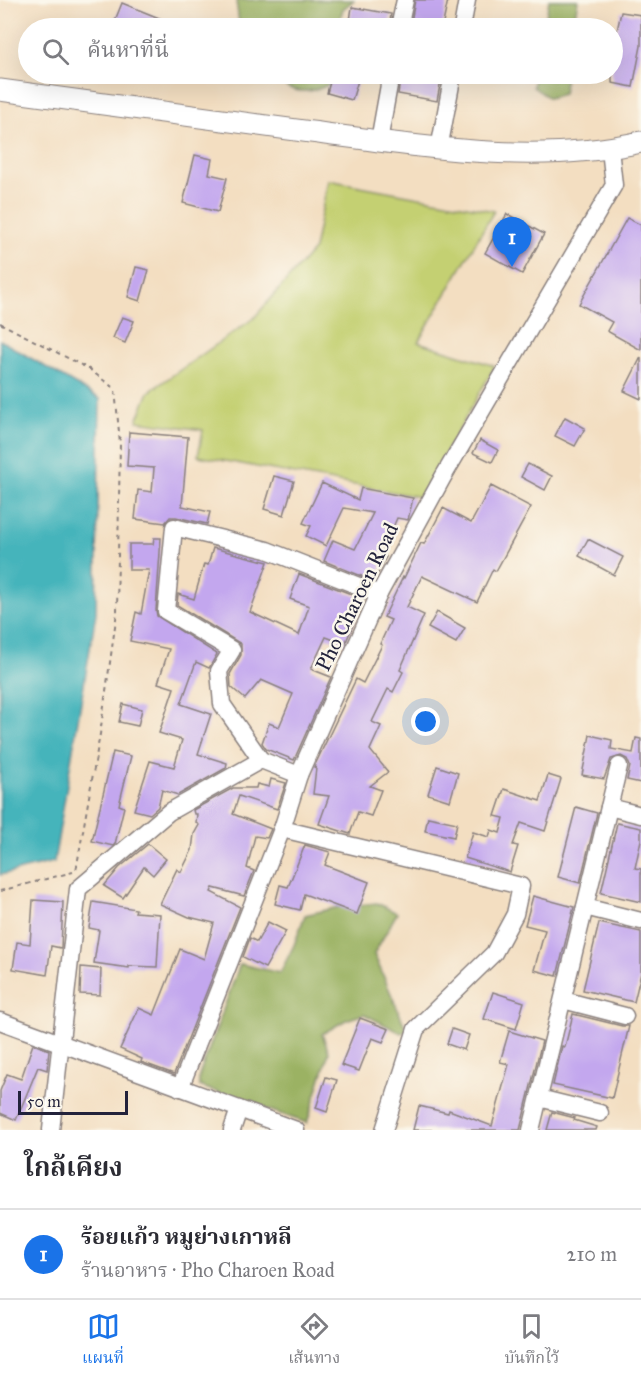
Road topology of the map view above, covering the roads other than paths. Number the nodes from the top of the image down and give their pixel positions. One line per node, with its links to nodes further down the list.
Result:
1 (405, 0): 3 (street)
2 (467, 0): 4 (street)
3 (401, 18)
4 (464, 18)
5 (389, 84): 8 (street)
6 (451, 84): 10 (street)
7 (0, 90): 8 (main road)
8 (379, 141): 10 (main road)
9 (641, 142): 11 (main road)
10 (439, 149): 11 (main road)
11 (610, 149): 12 (street, Pho Charoen Road)
12 (379, 594): 13 (street); 15 (street, Pho Charoen Road)
13 (261, 760): 15 (street); 24 (street)
14 (619, 766): 16 (street)
15 (300, 776): 18 (street, Pho Charoen Road)
16 (609, 807): 17 (street); 19 (street)
17 (641, 815)
18 (282, 829): 25 (street, Pho Charoen Road); 32 (street)
19 (585, 906): 20 (street); 21 (street)
20 (641, 921)
21 (563, 1000): 22 (street); 26 (street)
22 (625, 1016)
23 (0, 1021): 24 (street)
24 (61, 1044): 25 (street); 29 (street)
25 (180, 1088): 27 (street)
26 (539, 1098): 28 (street); 33 (street)
27 (239, 1109): 30 (street); 31 (street)
28 (600, 1113)
29 (51, 1130)
30 (232, 1130)
31 (296, 1130)
32 (384, 1130)
33 (531, 1130)

